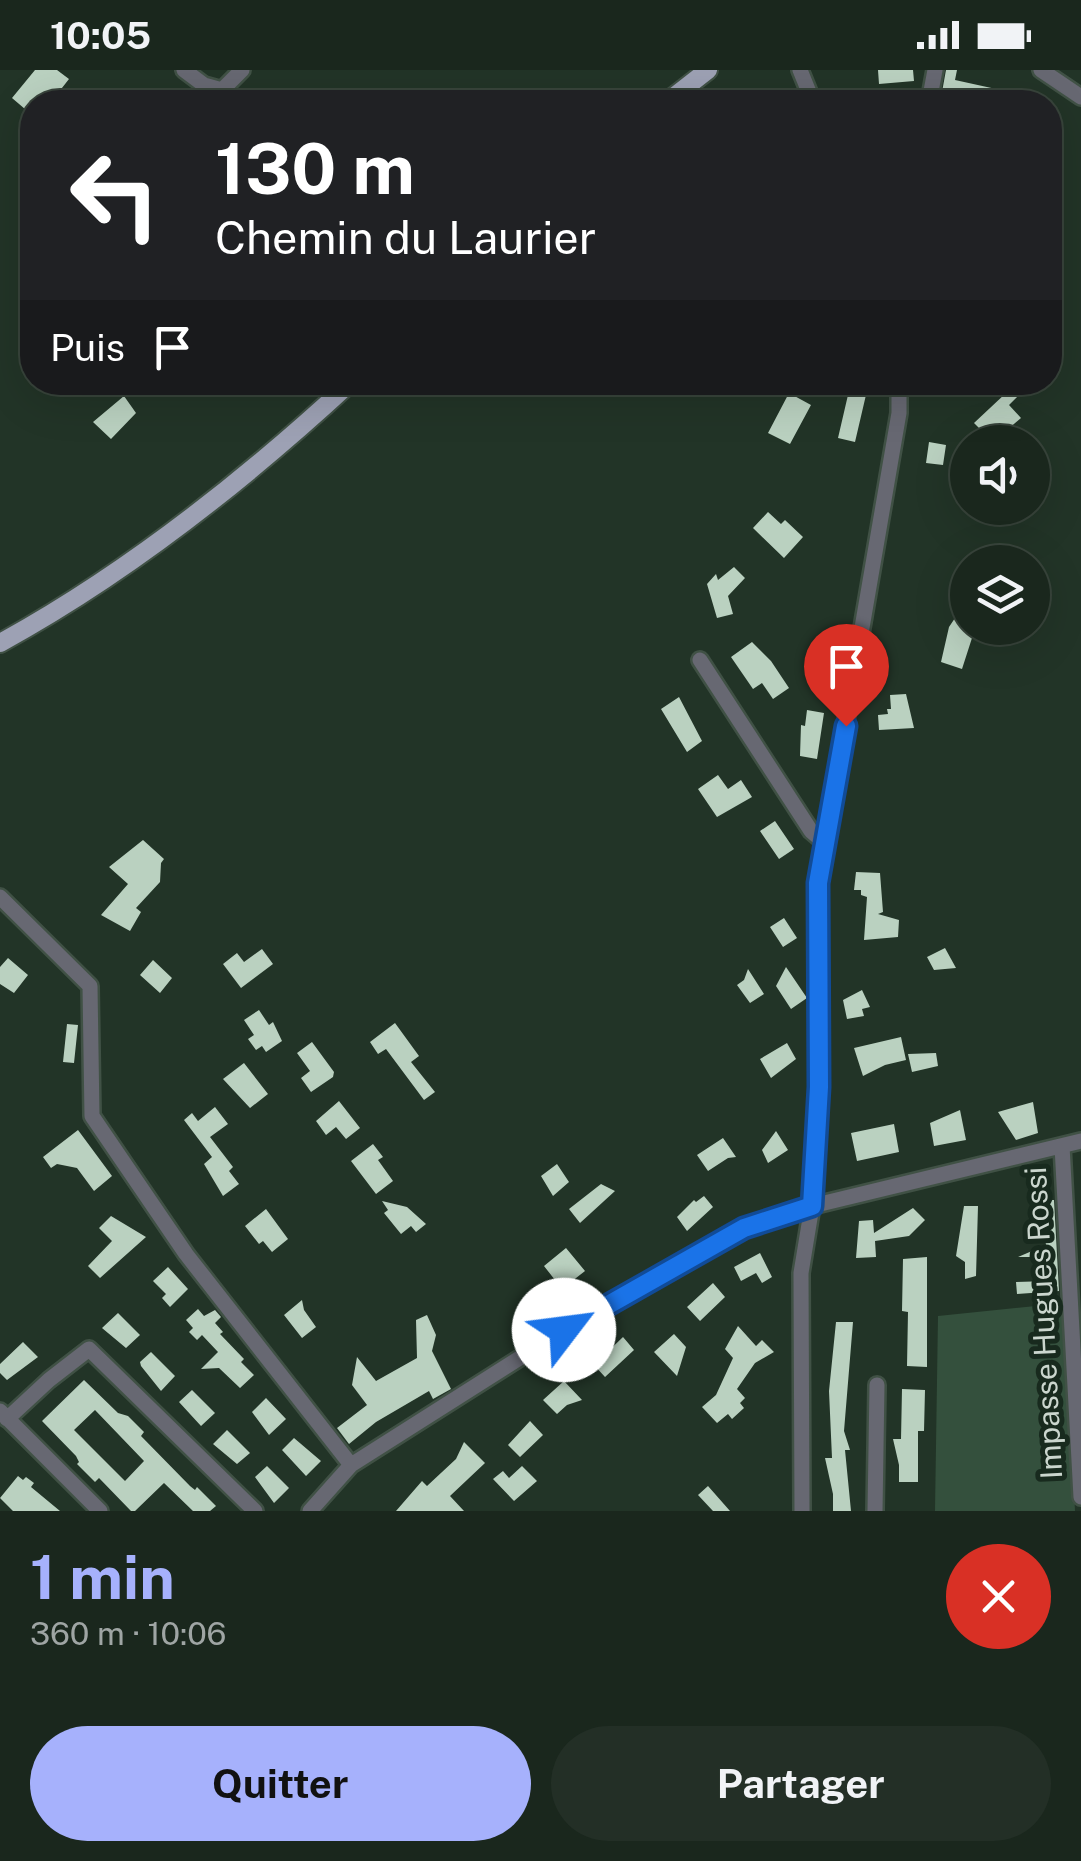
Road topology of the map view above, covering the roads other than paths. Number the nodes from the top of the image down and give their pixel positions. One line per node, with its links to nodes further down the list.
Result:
1 (184, 70): 2 (street)
2 (242, 70)
3 (708, 70): 5 (main road)
4 (1041, 70): 6 (street)
5 (682, 90)
6 (1081, 96)
7 (337, 395): 9 (main road)
8 (899, 395): 11 (street)
9 (0, 643)
10 (700, 660): 11 (street)
11 (826, 843): 15 (street)
12 (0, 897): 18 (street)
13 (1081, 1141): 14 (street)
14 (1062, 1146): 15 (street); 19 (street, Impasse Hugues Rossi)
15 (812, 1206): 18 (street); 23 (street)
16 (877, 1385): 24 (street)
17 (4, 1415): 20 (street); 21 (street)
18 (350, 1465): 22 (street)
19 (1081, 1497)
20 (100, 1511)
21 (254, 1511)
22 (310, 1511)
23 (802, 1511)
24 (875, 1511)

